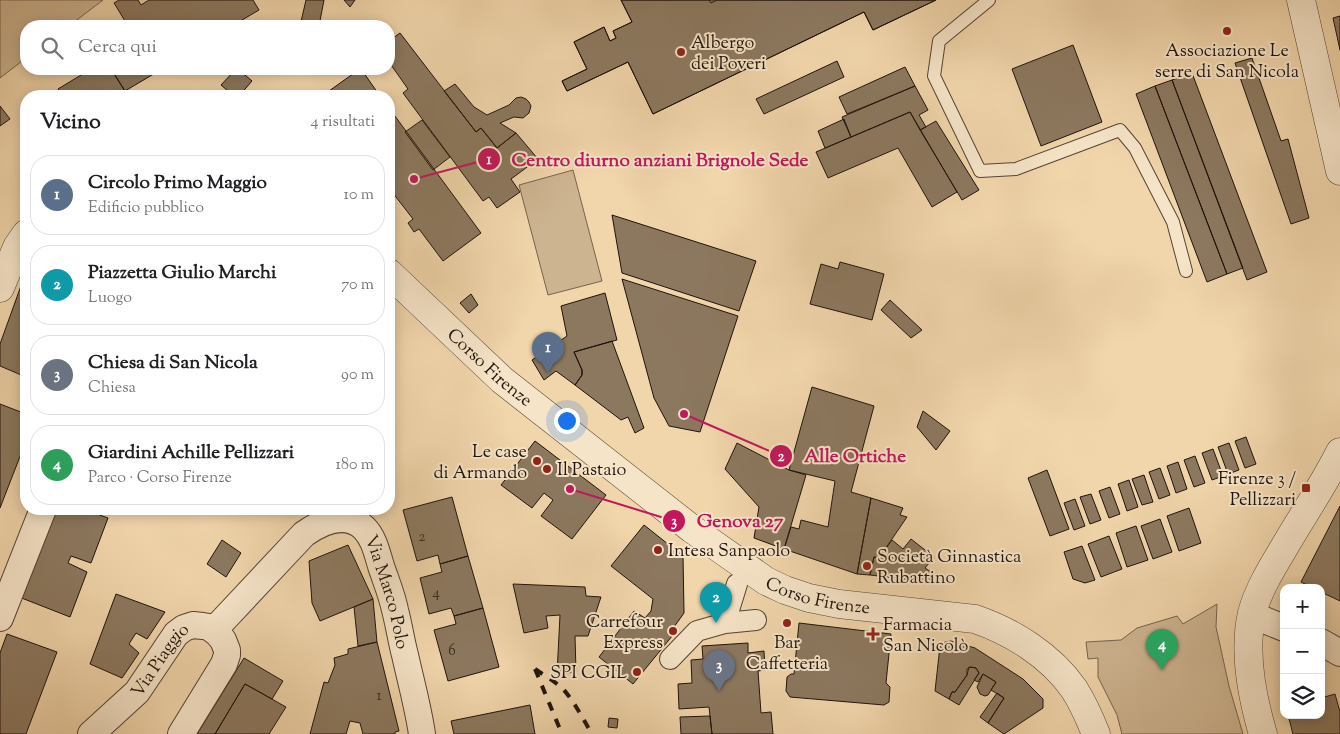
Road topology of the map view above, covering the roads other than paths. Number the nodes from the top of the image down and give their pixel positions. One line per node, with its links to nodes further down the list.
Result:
1 (989, 0): 5 (lane)
2 (1301, 0): 3 (street)
3 (1340, 171)
4 (20, 243): 7 (street)
5 (1186, 271)
6 (395, 279): 25 (street, Corso Firenze)
7 (0, 288)
8 (1340, 452): 13 (street)
9 (22, 515): 11 (street)
10 (41, 515): 14 (street)
11 (0, 573)
12 (736, 584): 16 (street)
13 (1252, 615): 17 (street); 26 (street)
14 (0, 618)
15 (756, 620): 16 (street)
16 (725, 623): 21 (street)
17 (1280, 626)
18 (214, 630): 22 (street, Via Piaggio); 23 (street, Via Piaggio); 24 (street, Via Marco Polo)
19 (1325, 644): 20 (street)
20 (1340, 652)
21 (670, 659)
22 (91, 734)
23 (181, 734)
24 (422, 734)
25 (1096, 734)
26 (1263, 734)

